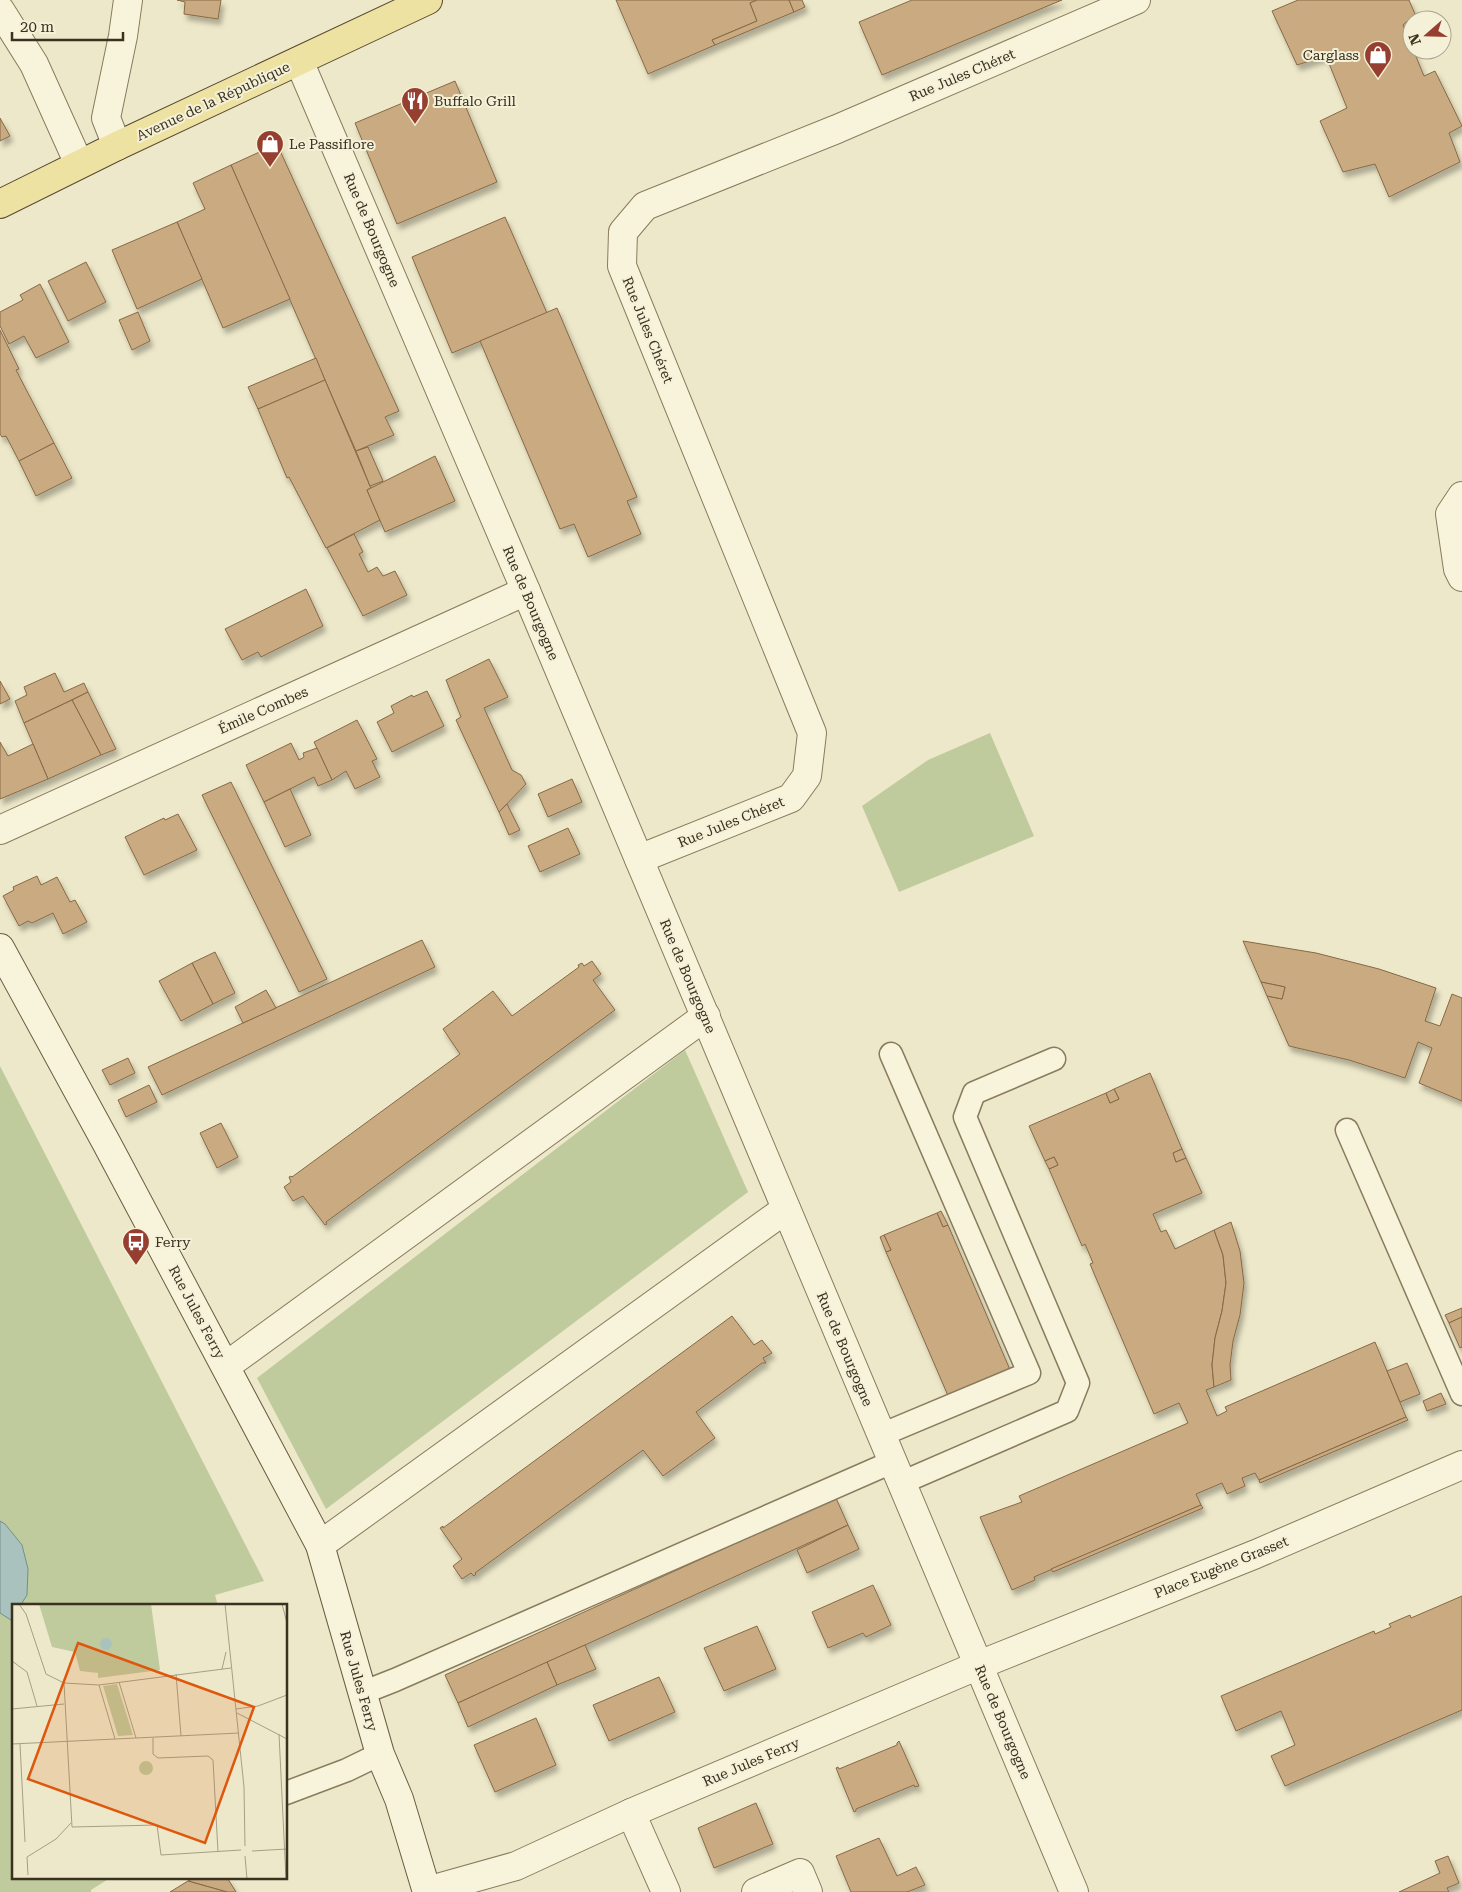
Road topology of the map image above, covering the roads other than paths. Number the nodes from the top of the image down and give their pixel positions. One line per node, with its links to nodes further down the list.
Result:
1 (128, 0): 6 (street)
2 (428, 0): 5 (main road, Avenue de la République)
3 (1136, 0): 13 (street, Rue Jules Chéret)
4 (0, 10): 7 (street)
5 (299, 61): 6 (main road, Avenue de la République); 11 (street, Rue de Bourgogne)
6 (117, 146): 7 (main road, Avenue de la République)
7 (79, 164): 8 (main road, Avenue de la République)
8 (0, 204)
9 (1462, 496): 10 (street)
10 (1462, 577)
11 (526, 591): 12 (street, Émile Combes); 13 (street, Rue de Bourgogne)
12 (0, 830)
13 (639, 859): 15 (street, Rue de Bourgogne)
14 (0, 948): 20 (street, Rue Jules Ferry)
15 (706, 1016): 19 (street, Rue de Bourgogne); 20 (street)
16 (891, 1054): 22 (lane)
17 (1054, 1059): 24 (lane)
18 (1347, 1130): 21 (lane)
19 (786, 1209): 22 (street, Rue de Bourgogne); 25 (street)
20 (226, 1366): 25 (street, Rue Jules Ferry)
21 (1462, 1394)
22 (881, 1435): 24 (street, Rue de Bourgogne)
23 (1462, 1465): 26 (street, Place Eugène Grasset)
24 (896, 1472): 26 (street, Rue de Bourgogne); 27 (lane)
25 (320, 1545): 27 (street, Rue Jules Ferry)
26 (979, 1665): 30 (street, Rue Jules Ferry); 35 (street, Rue de Bourgogne)
27 (362, 1693): 28 (street, Rue Jules Ferry)
28 (380, 1754): 29 (lane); 31 (street, Rue Jules Ferry)
29 (288, 1792)
30 (631, 1813): 31 (street, Rue Jules Ferry); 32 (street)
31 (427, 1891)
32 (666, 1892)
33 (756, 1892): 34 (street)
34 (808, 1892)
35 (1074, 1892)

